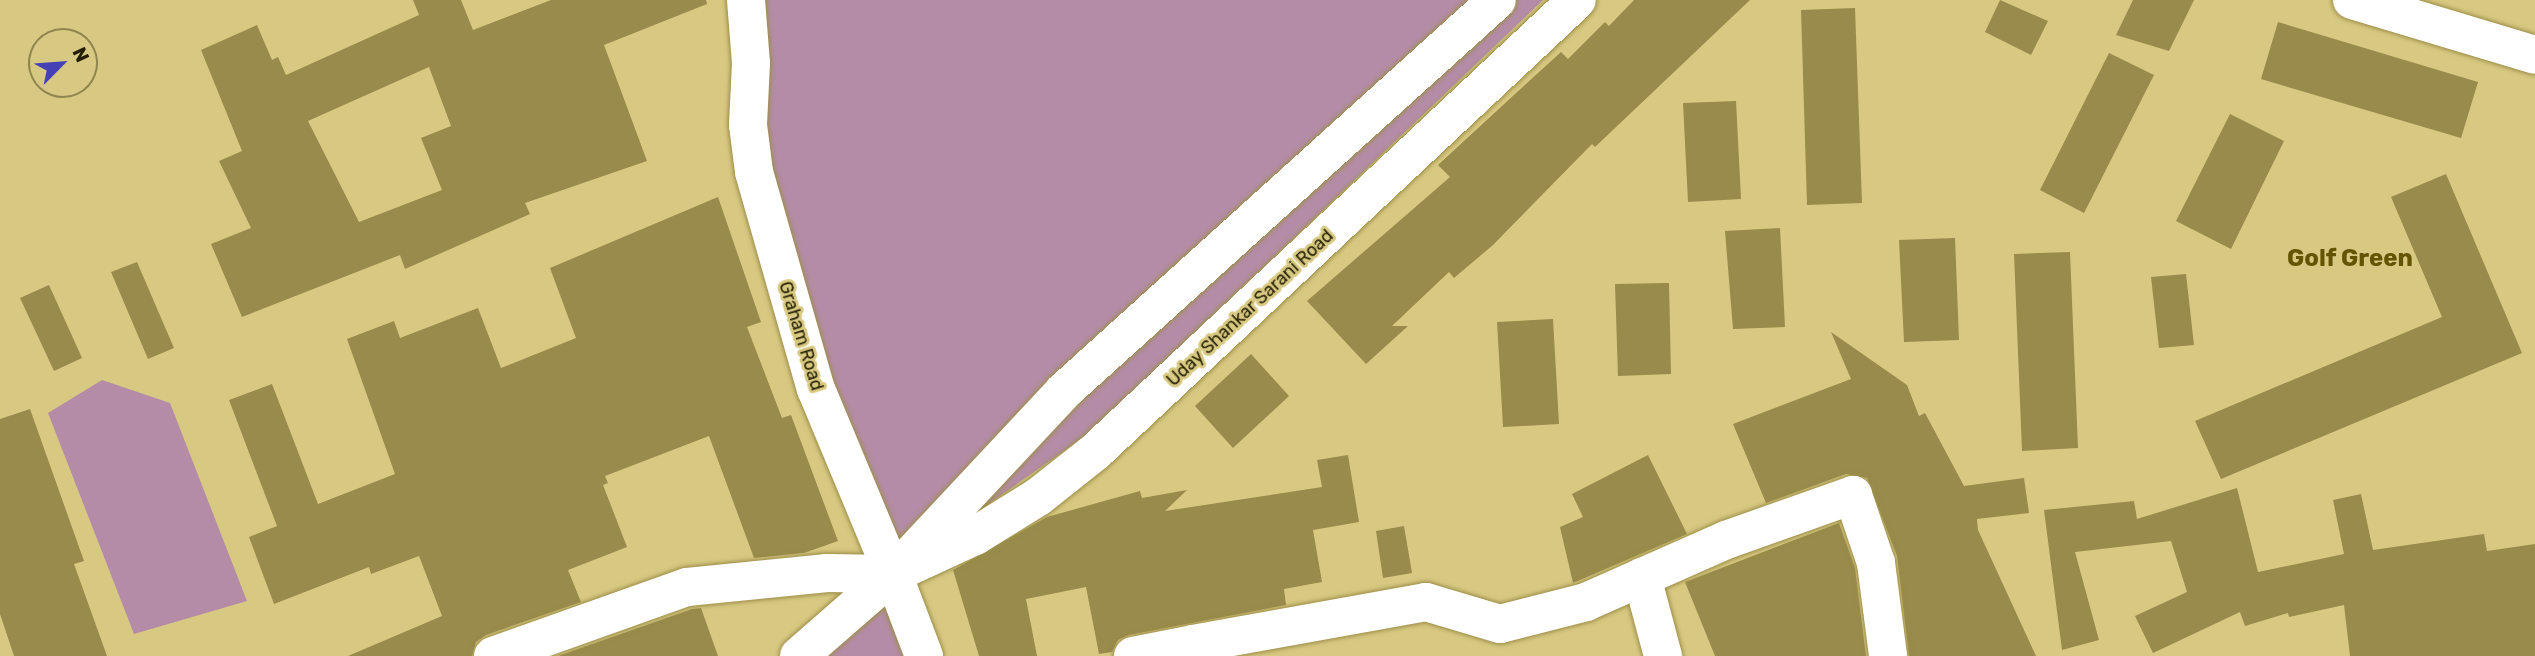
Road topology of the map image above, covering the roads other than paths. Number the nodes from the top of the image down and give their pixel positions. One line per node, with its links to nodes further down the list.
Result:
1 (746, 0): 6 (street, Graham Road)
2 (1497, 0): 6 (street, Uday Shankar Sarani Road)
3 (1577, 0): 6 (street, Uday Shankar Sarani Road)
4 (2352, 0): 5 (street)
5 (2535, 55)
6 (893, 574): 9 (street); 10 (street, Uday Shankar Sarani Road); 11 (street, Graham Road)
7 (1642, 577): 8 (street); 13 (street); 14 (street)
8 (1194, 650): 12 (street)
9 (493, 656)
10 (799, 656)
11 (924, 656)
12 (1133, 656)
13 (1663, 656)
14 (1888, 656)

